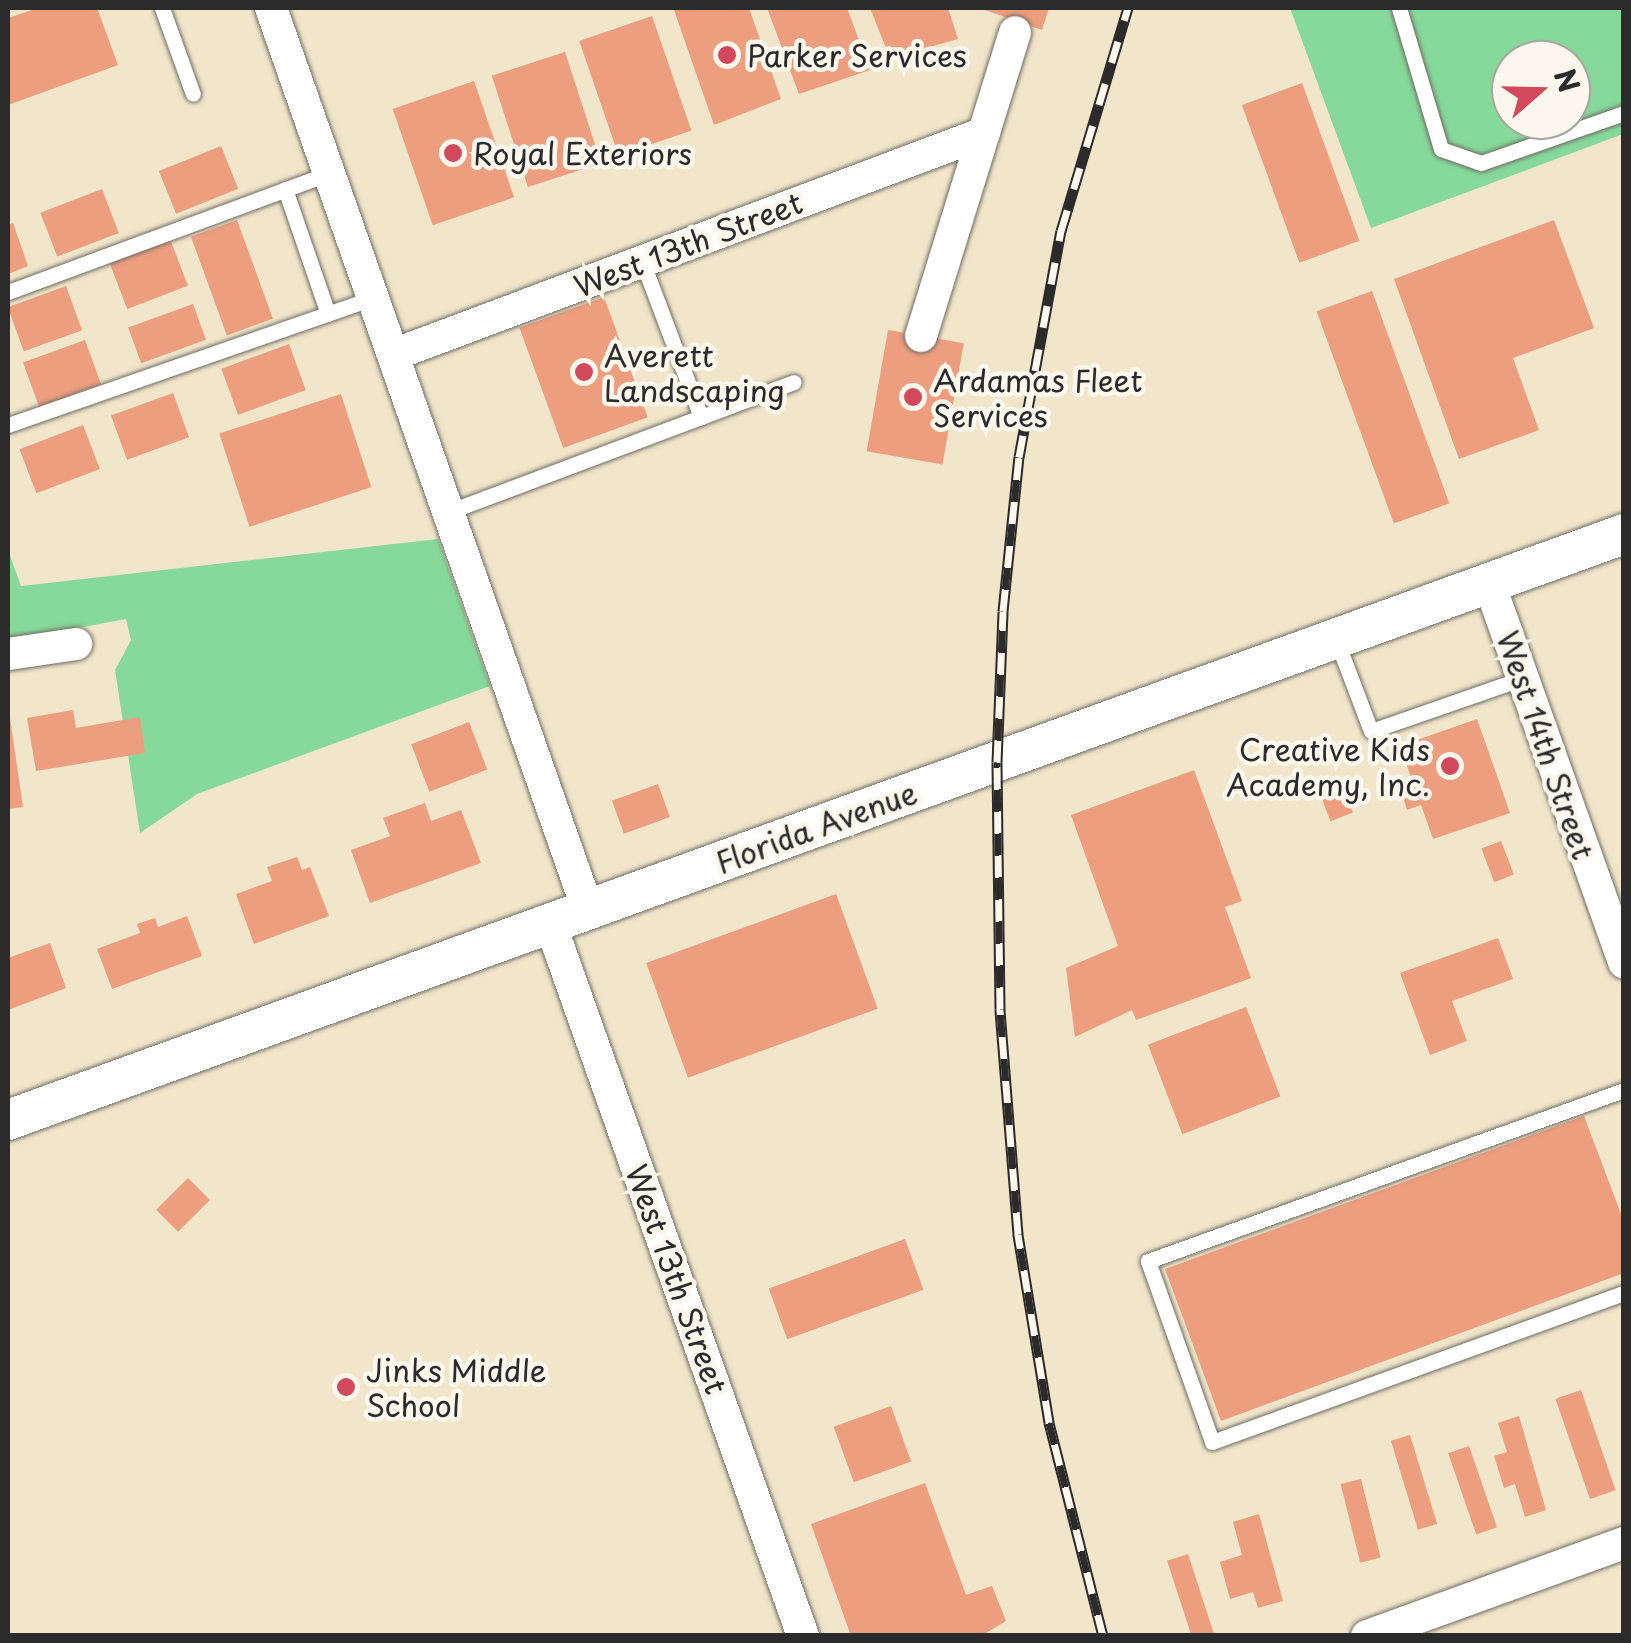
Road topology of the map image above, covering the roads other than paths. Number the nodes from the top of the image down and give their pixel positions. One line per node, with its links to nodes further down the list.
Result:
1 (162, 8): 5 (lane)
2 (271, 8): 8 (street)
3 (1400, 8): 6 (lane)
4 (1015, 32): 7 (street)
5 (193, 94)
6 (1624, 113)
7 (984, 133): 10 (street, West 13th Street); 14 (street)
8 (329, 172): 9 (lane); 12 (street)
9 (285, 189): 11 (lane); 13 (lane)
10 (642, 261): 15 (street, West 13th Street); 17 (lane)
11 (8, 292)
12 (373, 298): 13 (lane); 15 (street)
13 (328, 314): 18 (lane)
14 (921, 336)
15 (394, 355): 19 (street)
16 (794, 382): 17 (lane)
17 (702, 417): 19 (lane)
18 (8, 425)
19 (448, 512): 26 (street)
20 (1624, 534): 21 (street, Florida Avenue)
21 (1489, 583): 22 (street, Florida Avenue); 25 (street, West 14th Street)
22 (1336, 639): 25 (lane); 26 (street, Florida Avenue)
23 (76, 644): 24 (street)
24 (8, 654)
25 (1523, 678): 28 (street, West 14th Street)
26 (588, 910): 27 (street, Florida Avenue)
27 (550, 923): 30 (street, Florida Avenue); 33 (street, West 13th Street)
28 (1624, 963)
29 (1624, 1090): 31 (lane)
30 (8, 1120)
31 (1624, 1293)
32 (1624, 1544): 34 (street)
33 (803, 1636)
34 (1368, 1636)

